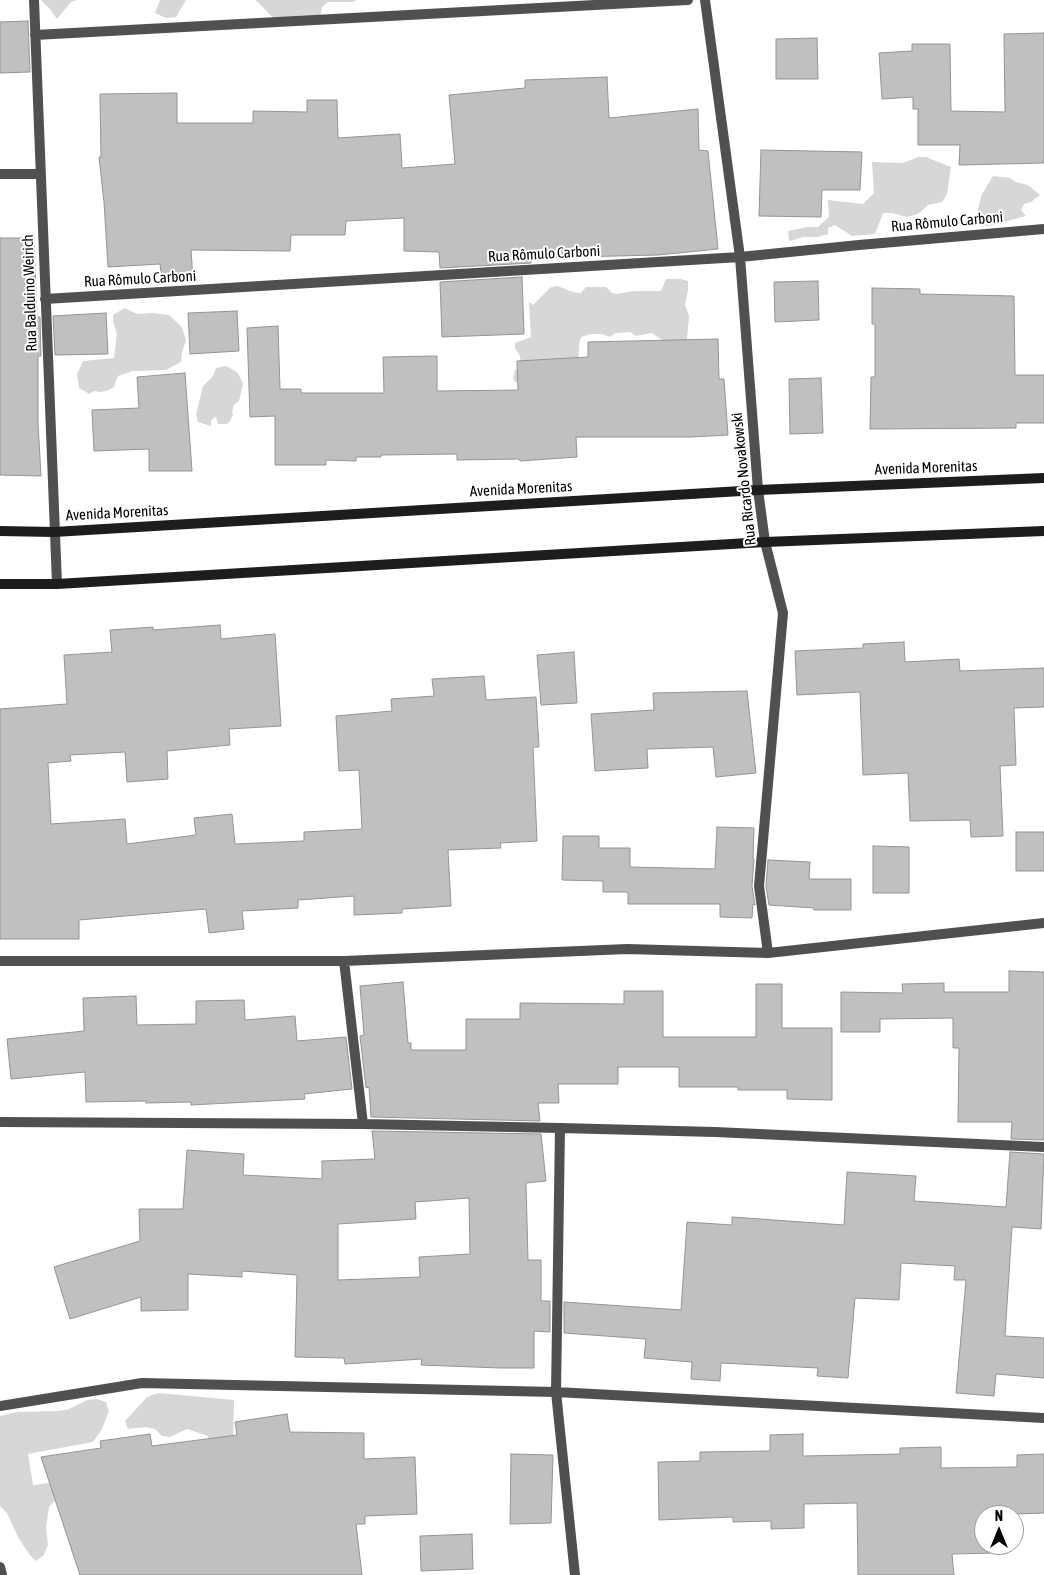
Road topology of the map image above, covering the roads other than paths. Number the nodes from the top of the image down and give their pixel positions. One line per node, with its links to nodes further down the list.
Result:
1 (34, 0): 4 (street, Rua Balduino Weirich)
2 (688, 0): 4 (street)
3 (705, 0): 8 (street, Rua Ricardo Novakowski)
4 (35, 35): 6 (street, Rua Balduino Weirich)
5 (0, 174): 6 (street)
6 (40, 174): 9 (street, Rua Balduino Weirich)
7 (1044, 229): 8 (street, Rua Rômulo Carboni)
8 (740, 257): 9 (street, Rua Rômulo Carboni); 11 (street, Rua Ricardo Novakowski)
9 (45, 300): 14 (street, Rua Balduino Weirich)
10 (1044, 478): 11 (main road, Avenida Morenitas)
11 (758, 490): 14 (main road, Avenida Morenitas); 15 (street, Rua Ricardo Novakowski)
12 (1044, 531): 15 (main road)
13 (0, 532): 14 (main road, Avenida Morenitas)
14 (54, 532): 17 (street, Rua Balduino Weirich)
15 (764, 542): 17 (main road); 19 (street, Rua Ricardo Novakowski)
16 (0, 584): 17 (main road)
17 (57, 584)
18 (1044, 923): 19 (street)
19 (768, 953): 21 (street)
20 (0, 961): 21 (street)
21 (344, 961): 23 (street)
22 (0, 1122): 23 (street)
23 (363, 1124): 24 (street)
24 (560, 1128): 25 (street); 26 (street)
25 (1044, 1147)
26 (556, 1392): 27 (street); 28 (street); 31 (street)
27 (0, 1406)
28 (1044, 1418)
29 (0, 1567): 30 (street)
30 (2, 1575)
31 (575, 1575)

